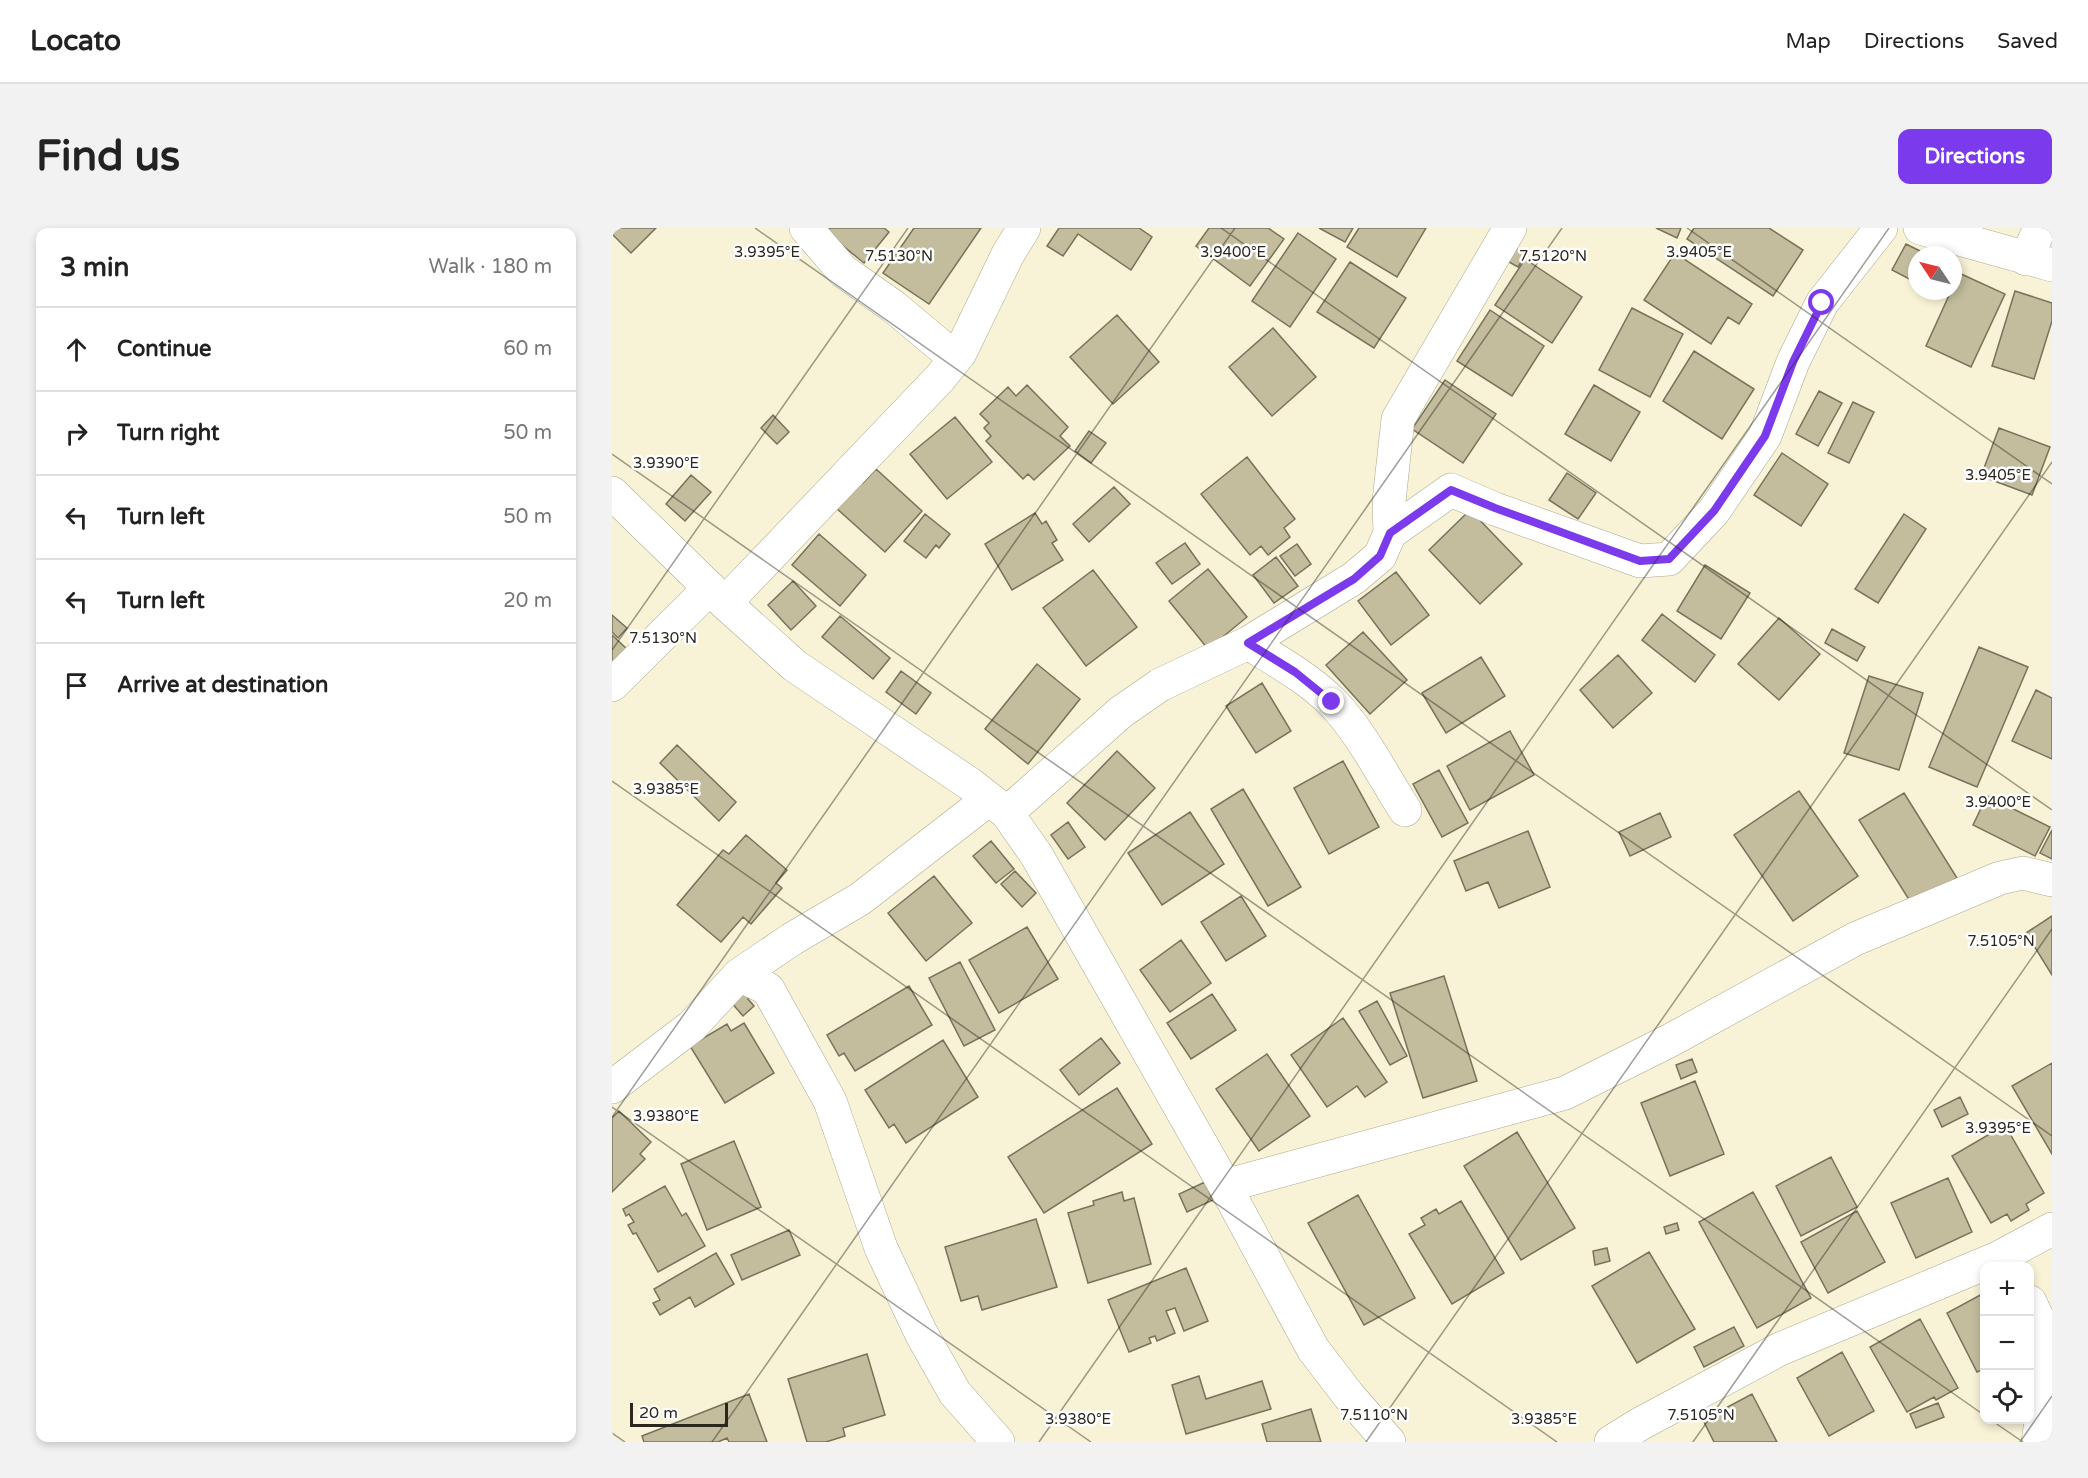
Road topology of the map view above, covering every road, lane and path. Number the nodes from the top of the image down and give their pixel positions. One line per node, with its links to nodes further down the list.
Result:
1 (806, 228): 8 (street)
2 (1024, 228): 8 (street)
3 (1510, 228): 10 (street)
4 (1881, 228): 10 (street)
5 (1920, 228): 7 (street)
6 (2040, 228): 7 (street)
7 (2039, 262)
8 (956, 358): 11 (street)
9 (612, 493): 11 (street)
10 (1390, 533): 12 (street)
11 (717, 595): 13 (street); 14 (street)
12 (1248, 643): 14 (street); 15 (street)
13 (612, 685)
14 (998, 806): 17 (street); 19 (street)
15 (1405, 810)
16 (2052, 880): 19 (street)
17 (739, 975): 18 (street); 25 (street)
18 (612, 1087)
19 (1225, 1186): 26 (street)
20 (2052, 1229): 21 (street)
21 (2002, 1262)
22 (1980, 1271): 27 (street)
23 (2034, 1311): 24 (street)
24 (2044, 1419)
25 (998, 1442)
26 (1389, 1442)
27 (1611, 1442)

